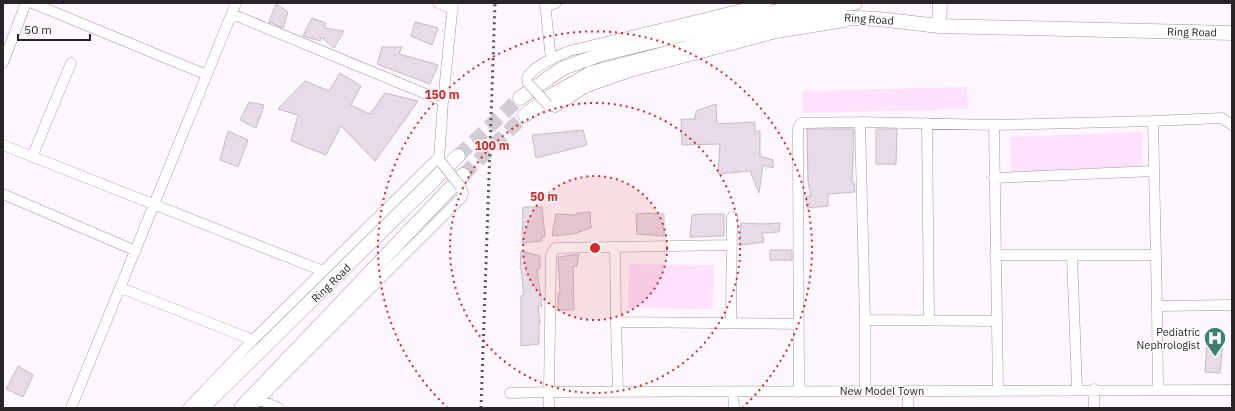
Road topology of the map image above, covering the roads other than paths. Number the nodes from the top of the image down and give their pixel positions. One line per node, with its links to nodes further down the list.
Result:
1 (26, 3): 16 (street)
2 (32, 3): 18 (street)
3 (236, 3): 11 (street)
4 (438, 3): 10 (street)
5 (556, 3): 9 (street)
6 (767, 3): 15 (street)
7 (855, 3): 19 (street, Ring Road)
8 (940, 3): 13 (street)
9 (545, 5): 15 (street)
10 (453, 6): 20 (street)
11 (232, 14): 18 (street); 20 (street)
12 (878, 19): 13 (street, Ring Road); 15 (street, bridge); 21 (street, Ring Road)
13 (939, 26): 14 (street, Ring Road)
14 (1232, 33)
15 (551, 59)
16 (3, 63)
17 (71, 63): 29 (street)
18 (207, 75): 35 (street)
19 (520, 98)
20 (443, 101): 30 (street)
21 (525, 115)
22 (1153, 121): 25 (street); 26 (street); 31 (street)
23 (860, 122): 24 (street); 47 (street); 52 (street)
24 (928, 123): 25 (street); 48 (street)
25 (994, 125): 32 (street)
26 (1232, 125)
27 (3, 145): 29 (street)
28 (458, 156): 69 (street, Ring Road)
29 (32, 157): 35 (street)
30 (440, 161): 33 (street, bridge); 43 (street)
31 (1154, 171): 32 (street); 42 (street)
32 (994, 178): 40 (street)
33 (461, 180): 66 (street); 70 (street, Ring Road)
34 (3, 194): 39 (street)
35 (155, 204): 39 (street); 43 (street)
36 (732, 217): 37 (street)
37 (732, 245): 38 (street); 51 (street)
38 (615, 248): 50 (street); 61 (street)
39 (136, 251): 44 (street)
40 (995, 255): 41 (street); 49 (street)
41 (1072, 255): 42 (street); 54 (street)
42 (1156, 255): 46 (street)
43 (322, 271): 53 (street)
44 (121, 288): 53 (street); 67 (street)
45 (1232, 305): 46 (street)
46 (1157, 306): 57 (street)
47 (865, 320): 48 (street); 64 (street)
48 (929, 320): 49 (street)
49 (996, 321): 56 (street)
50 (616, 322): 51 (street); 59 (street)
51 (731, 323): 52 (street)
52 (798, 324): 63 (street)
53 (253, 340): 68 (street)
54 (1077, 389): 55 (street, New Model Town); 56 (street, New Model Town)
55 (1094, 389): 57 (street, New Model Town); 76 (street)
56 (998, 390): 60 (street, New Model Town)
57 (1158, 390): 58 (street, New Model Town)
58 (1232, 390)
59 (618, 391): 61 (street, New Model Town); 62 (street, New Model Town)
60 (908, 391): 64 (street, New Model Town); 75 (street)
61 (549, 392): 65 (street, New Model Town); 73 (street)
62 (733, 392): 63 (street, New Model Town); 74 (street)
63 (799, 392): 64 (street, New Model Town)
64 (865, 392)
65 (510, 393)
66 (260, 400): 71 (street); 72 (street)
67 (71, 408)
68 (188, 408)
69 (202, 408)
70 (241, 408)
71 (252, 408)
72 (279, 408)
73 (549, 408)
74 (734, 408)
75 (908, 408)
76 (1094, 408)

